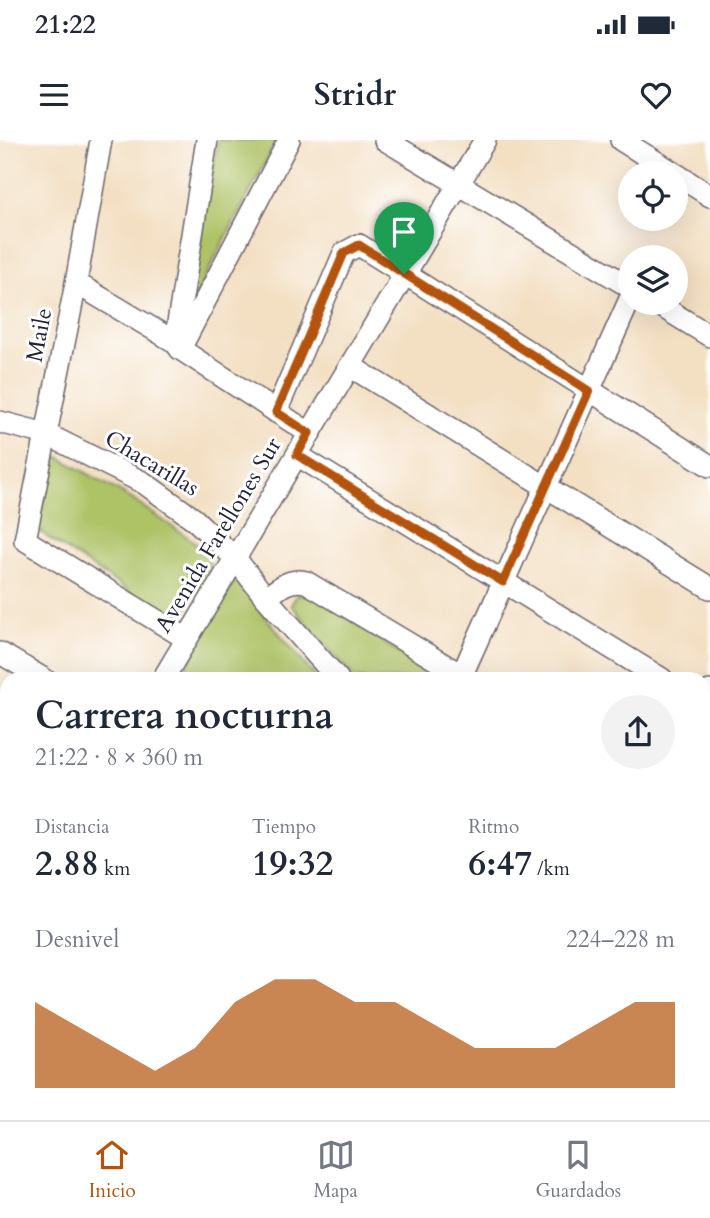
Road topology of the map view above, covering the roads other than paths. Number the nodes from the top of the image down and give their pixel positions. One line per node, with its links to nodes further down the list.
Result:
1 (102, 140): 14 (street, Maile)
2 (207, 140): 18 (street)
3 (289, 140): 18 (street)
4 (385, 140): 9 (street)
5 (485, 140): 9 (street, Avenida Farellones Sur)
6 (621, 140): 7 (street)
7 (648, 149): 8 (street)
8 (661, 161)
9 (459, 182): 12 (street, Avenida Farellones Sur); 13 (street)
10 (688, 182): 11 (street)
11 (710, 196)
12 (404, 274): 19 (street, Avenida Farellones Sur); 20 (street); 21 (street, Avenida Farellones Sur)
13 (618, 280)
14 (76, 283): 18 (street); 24 (street, Maile)
15 (623, 315): 20 (street)
16 (676, 315): 17 (street)
17 (710, 336)
18 (177, 345): 21 (street)
19 (349, 366): 23 (street, Avenida Farellones Sur); 27 (street)
20 (589, 391): 26 (street); 27 (street)
21 (276, 412): 23 (street)
22 (0, 422): 24 (street, Chacarillas)
23 (309, 433): 25 (street, Avenida Farellones Sur)
24 (46, 434): 28 (street, Chacarillas); 32 (street, Maile)
25 (297, 455): 28 (street, Avenida Farellones Sur); 29 (street)
26 (710, 466)
27 (546, 487): 29 (street); 30 (street)
28 (235, 558): 31 (street, Chacarillas); 32 (street, Avenida Farellones Sur)
29 (503, 582): 38 (street); 39 (street)
30 (710, 588)
31 (265, 597): 36 (street, Chacarillas); 37 (street)
32 (187, 639): 35 (street, Avenida Farellones Sur)
33 (0, 653): 34 (street)
34 (32, 672)
35 (167, 672)
36 (332, 672)
37 (453, 672)
38 (466, 672)
39 (651, 672)

